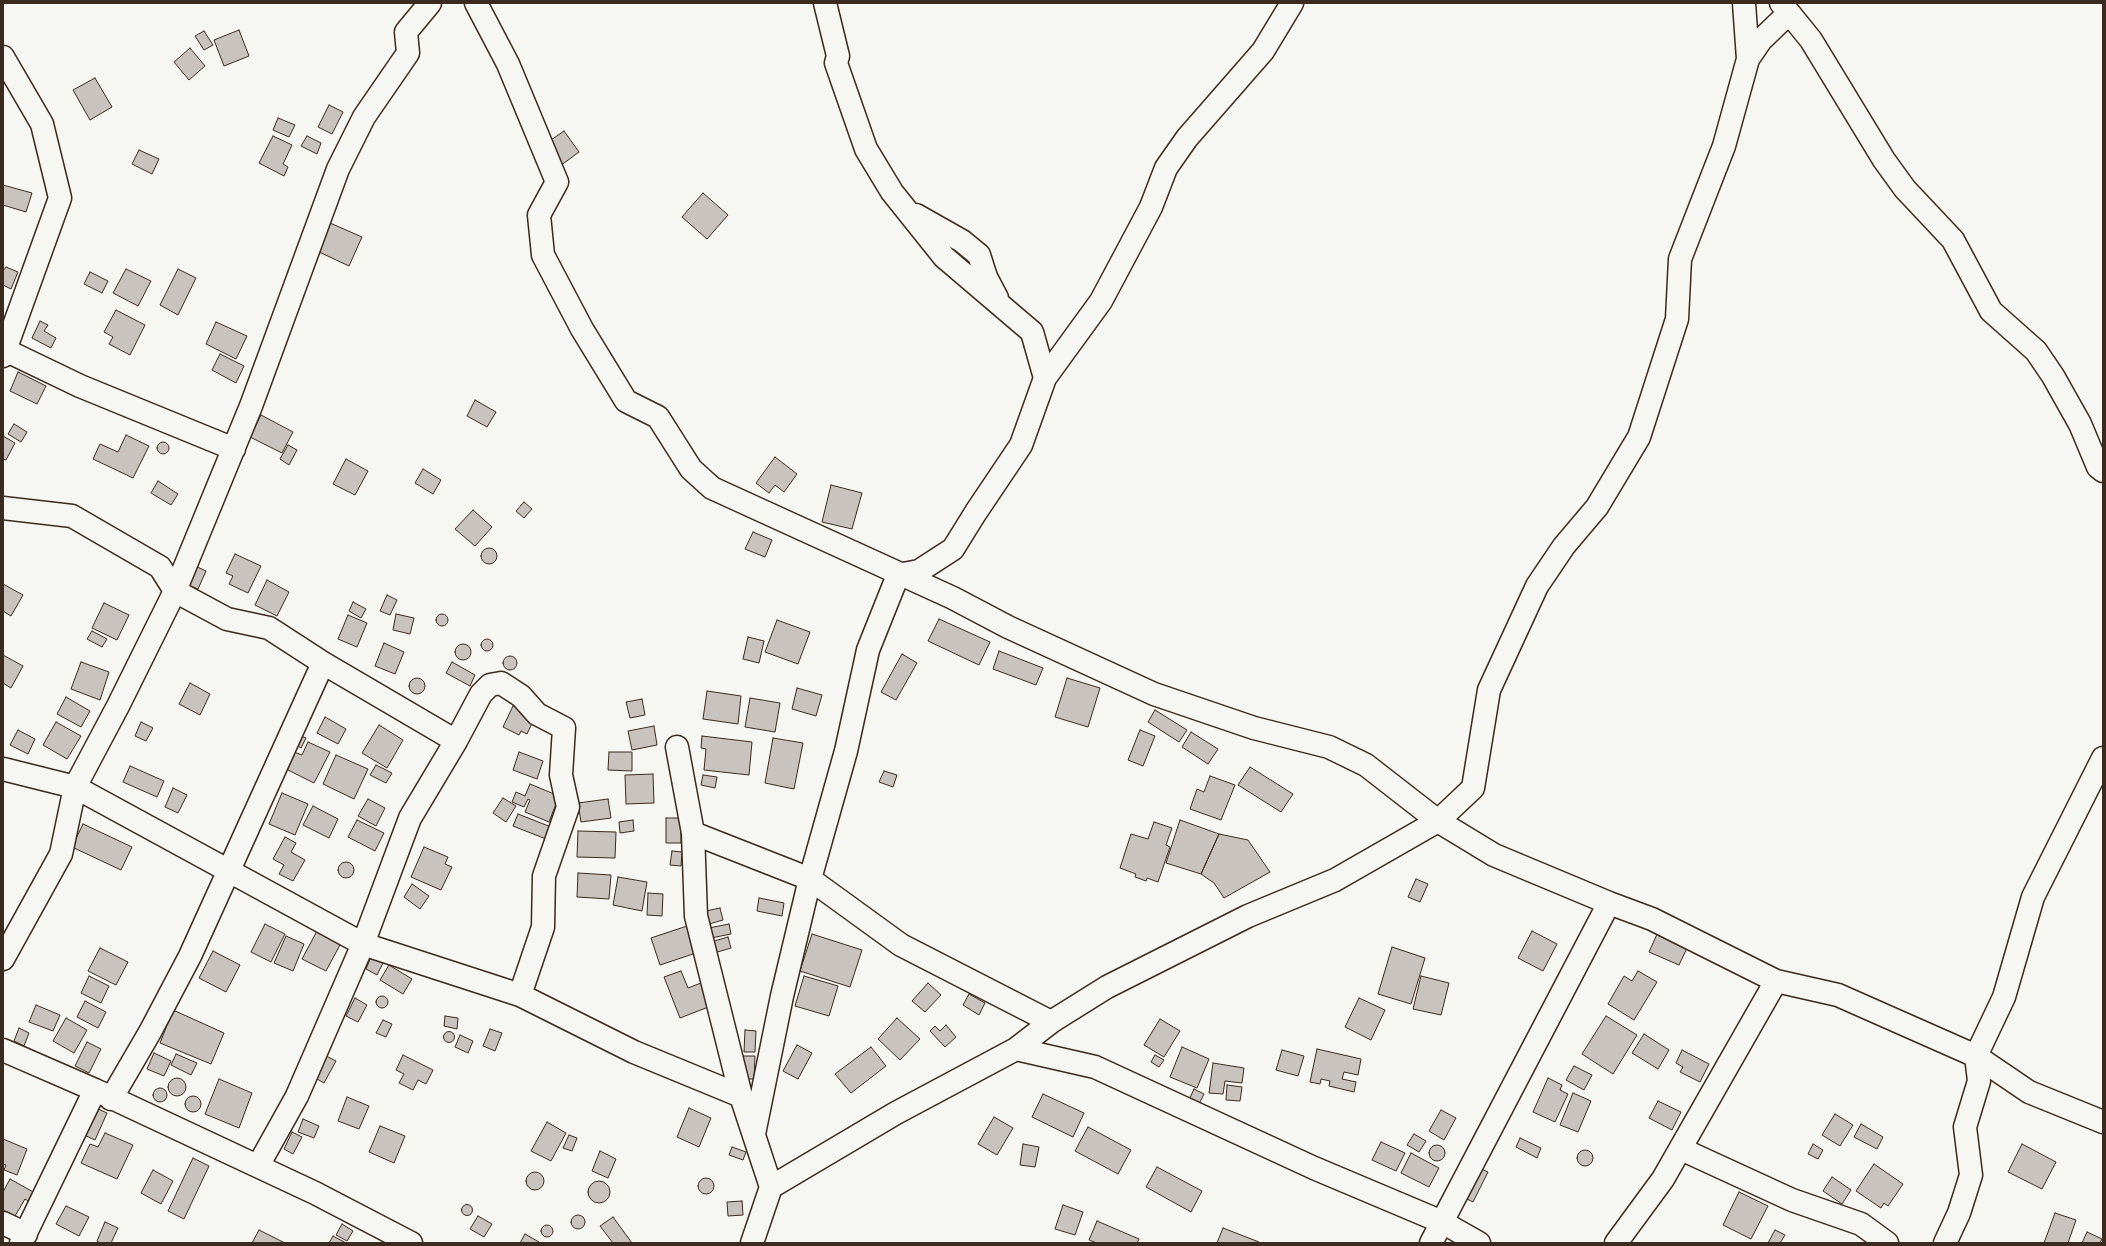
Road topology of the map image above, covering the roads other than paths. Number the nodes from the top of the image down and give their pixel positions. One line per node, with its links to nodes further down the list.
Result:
1 (430, 3): 11 (street)
2 (476, 3): 14 (street)
3 (825, 3): 10 (street)
4 (1292, 3): 10 (street)
5 (1744, 3): 8 (street)
6 (1785, 8): 8 (street); 12 (street)
7 (3, 57): 9 (street)
8 (1748, 59): 22 (street)
9 (4, 352): 11 (street)
10 (1045, 378): 14 (street)
11 (234, 449): 15 (street)
12 (2101, 472)
13 (3, 508): 15 (street)
14 (898, 575): 22 (street); 25 (street)
15 (175, 591): 16 (street); 21 (street)
16 (323, 662): 17 (street); 24 (street)
17 (456, 741): 27 (street); 30 (street)
18 (677, 747): 23 (street)
19 (2103, 758): 34 (street)
20 (3, 768): 21 (street)
21 (75, 787): 24 (street); 28 (street)
22 (1438, 821): 26 (street); 31 (street)
23 (693, 833): 25 (street); 36 (street)
24 (228, 871): 27 (street); 35 (street)
25 (810, 879): 31 (street); 38 (street)
26 (1609, 903): 29 (street); 42 (street)
27 (363, 944): 30 (street); 40 (street)
28 (3, 959)
29 (1776, 981): 34 (street); 39 (street)
30 (520, 995): 36 (street)
31 (1051, 1022): 32 (street)
32 (1016, 1049): 41 (street); 42 (street)
33 (3, 1050): 35 (street)
34 (1976, 1056): 37 (street); 51 (street)
35 (103, 1095): 40 (street); 44 (street)
36 (741, 1096): 38 (street)
37 (2103, 1122)
38 (754, 1134): 41 (street)
39 (1681, 1149): 49 (street); 50 (street)
40 (258, 1166): 45 (street)
41 (772, 1187): 46 (street)
42 (1442, 1222): 47 (street); 48 (street)
43 (3, 1223): 44 (street)
44 (23, 1239)
45 (411, 1243)
46 (752, 1243)
47 (1431, 1243)
48 (1479, 1243)
49 (1616, 1243)
50 (1887, 1243)
51 (1945, 1243)

